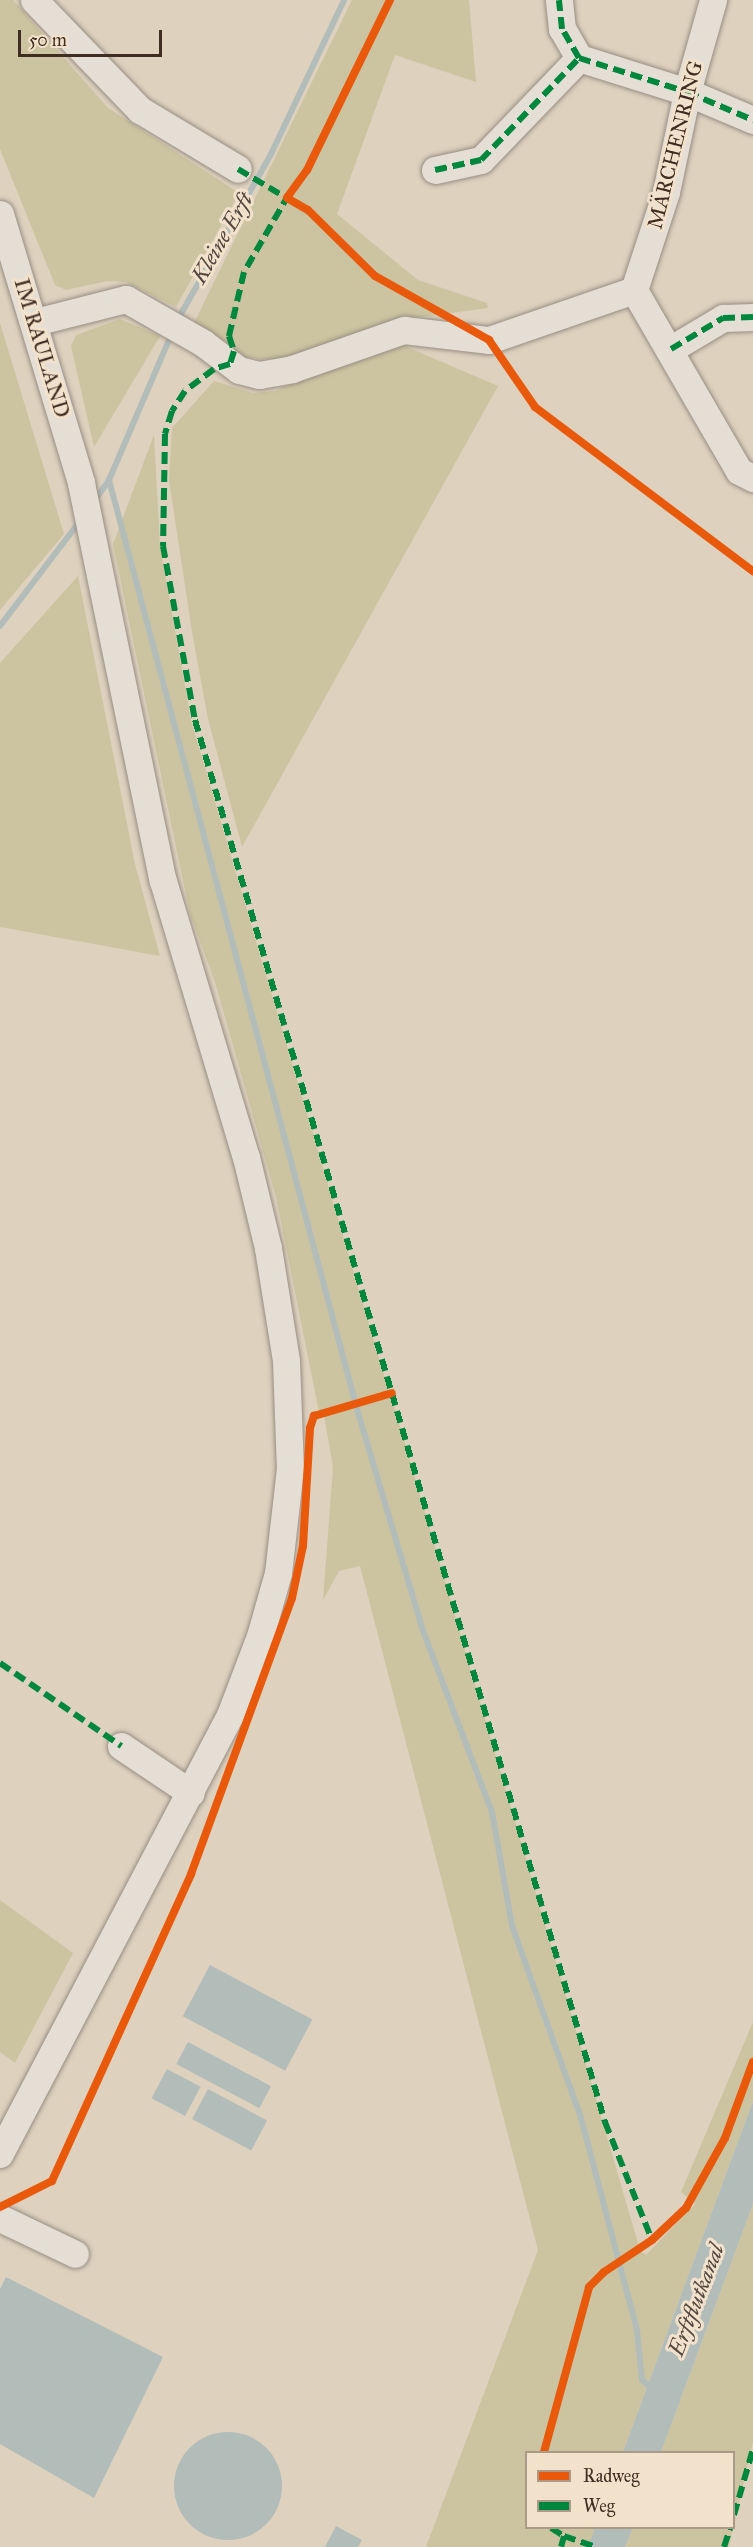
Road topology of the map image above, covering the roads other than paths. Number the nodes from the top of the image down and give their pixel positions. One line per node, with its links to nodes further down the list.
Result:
1 (34, 0): 7 (street)
2 (560, 0): 4 (street)
3 (713, 0): 5 (street, MÄRCHENRING)
4 (579, 58): 5 (street); 8 (street)
5 (687, 92): 6 (street); 10 (street, MÄRCHENRING)
6 (753, 120)
7 (238, 169)
8 (435, 170)
9 (0, 214): 12 (street, IM RAULAND)
10 (634, 290): 12 (street); 13 (street)
11 (753, 317): 13 (street)
12 (35, 322): 16 (street, IM RAULAND)
13 (671, 349): 14 (street)
14 (753, 478)
15 (121, 1746): 16 (street)
16 (191, 1793): 17 (street, IM RAULAND)
17 (0, 2154)
18 (0, 2218): 19 (street)
19 (75, 2254)

